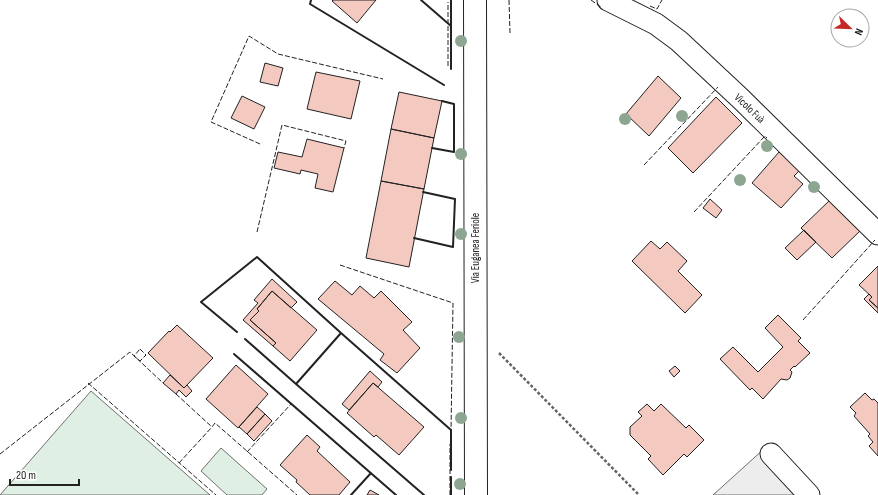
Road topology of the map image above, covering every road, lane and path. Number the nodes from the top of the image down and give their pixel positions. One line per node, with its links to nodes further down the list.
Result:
1 (475, 0): 6 (main road, Via Euganea Feriole)
2 (608, 0): 3 (street, Vicolo Fuà)
3 (878, 234)
4 (499, 352): 7 (path)
5 (771, 454): 8 (street)
6 (476, 495)
7 (639, 495)
8 (809, 495)

